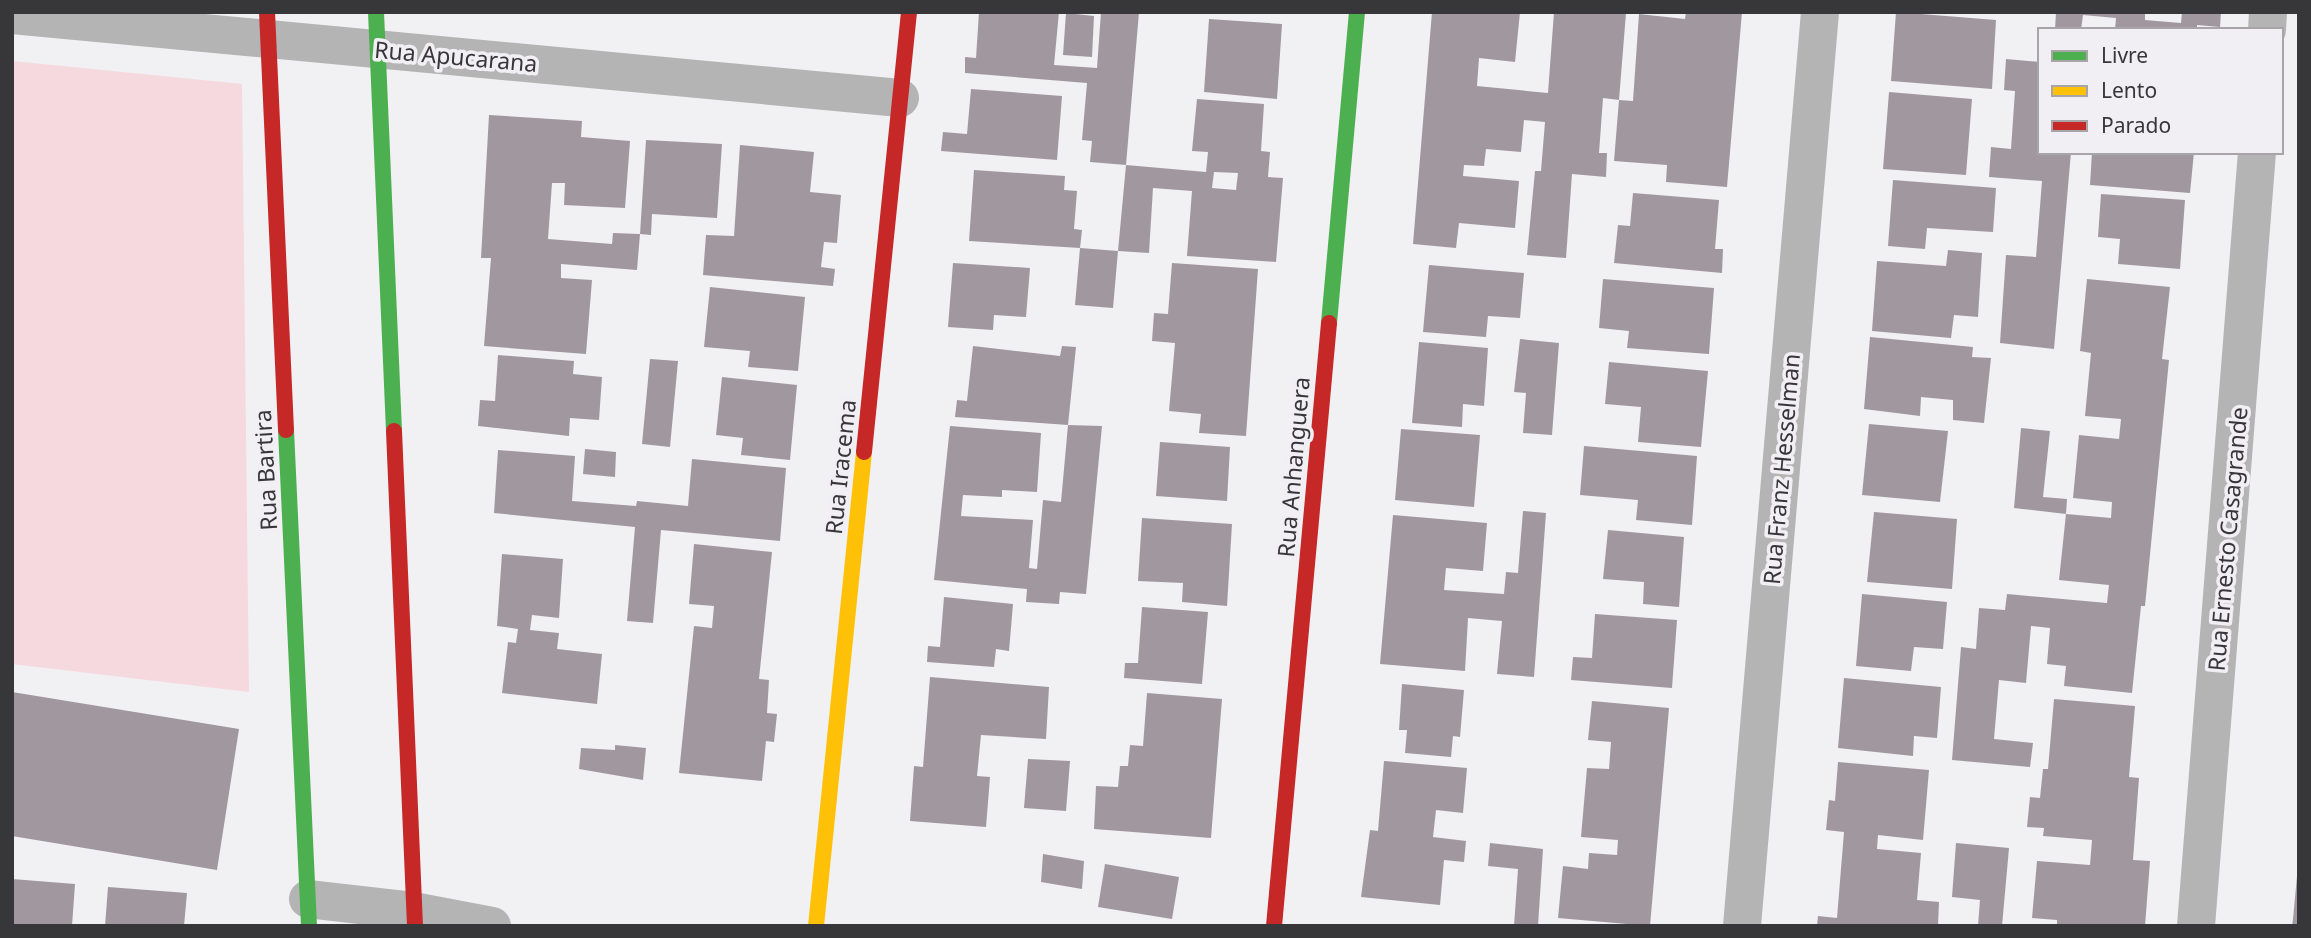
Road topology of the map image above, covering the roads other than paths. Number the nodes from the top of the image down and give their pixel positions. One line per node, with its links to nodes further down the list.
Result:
1 (909, 12): 7 (street, Rua Iracema)
2 (1357, 12): 13 (street, Rua Anhanguera)
3 (1820, 12): 14 (street, Rua Franz Hesselman)
4 (12, 15): 5 (street, Rua Apucarana)
5 (267, 26): 6 (street, Rua Apucarana); 9 (street, Rua Bartira)
6 (376, 31): 7 (street, Rua Apucarana); 10 (street)
7 (900, 98): 12 (street, Rua Iracema)
8 (2257, 154): 15 (street, Rua Ernesto Casagrande)
9 (308, 913): 10 (street)
10 (414, 918): 11 (street)
11 (492, 926)
12 (816, 926)
13 (1274, 926)
14 (1742, 926)
15 (2196, 926)

